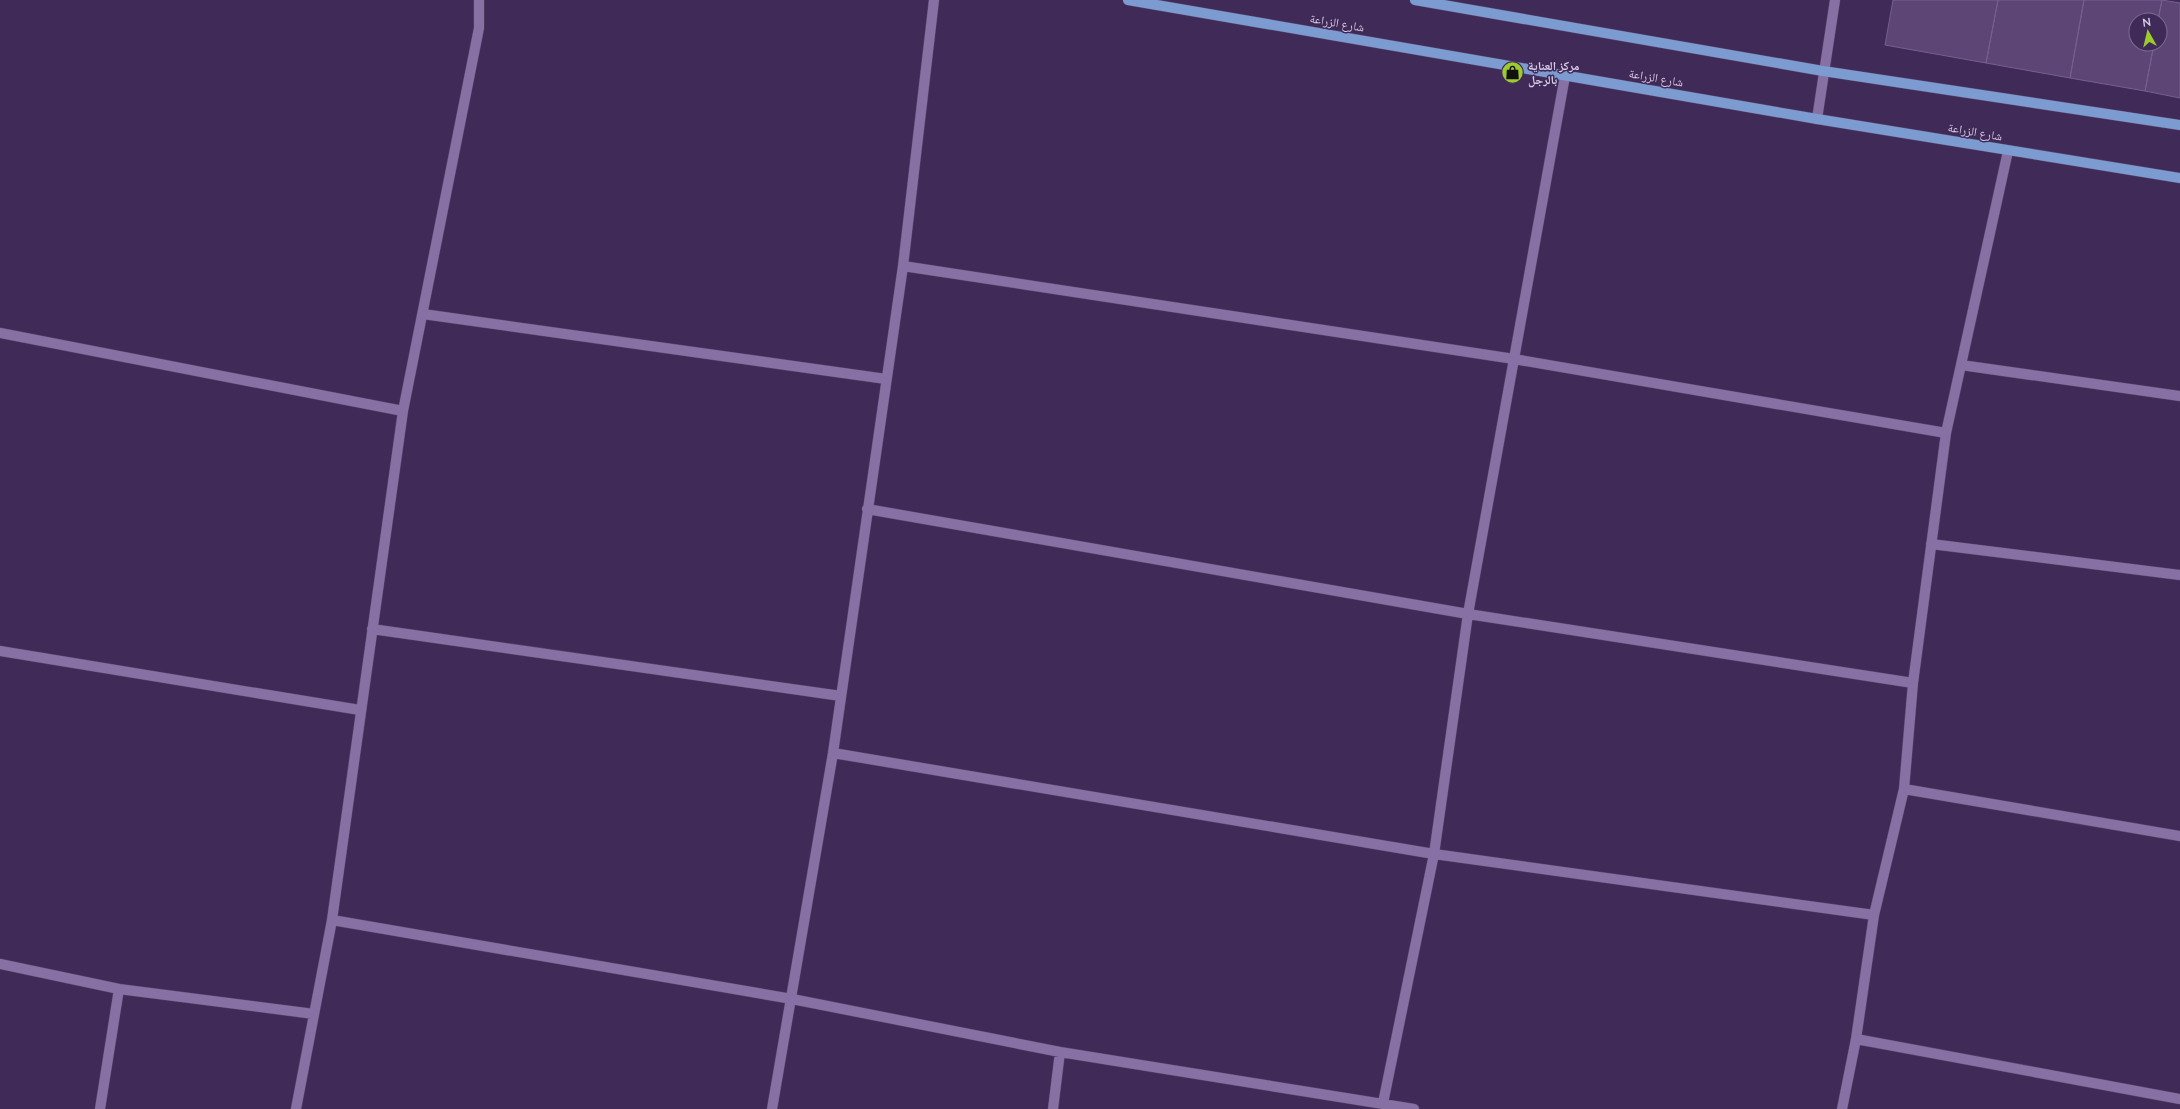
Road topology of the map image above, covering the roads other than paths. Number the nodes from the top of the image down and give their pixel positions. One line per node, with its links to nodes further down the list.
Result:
1 (479, 0): 13 (street)
2 (934, 0): 12 (street)
3 (1128, 0): 7 (main road, شارع الزراعة)
4 (1415, 0): 6 (main road)
5 (1835, 0): 6 (street)
6 (1823, 71): 8 (street); 9 (main road)
7 (1565, 76): 8 (main road, شارع الزراعة); 15 (street)
8 (1817, 119): 10 (main road, شارع الزراعة)
9 (2180, 125)
10 (2008, 151): 11 (main road, شارع الزراعة); 16 (street)
11 (2180, 178)
12 (903, 266): 15 (street); 17 (street)
13 (423, 314): 17 (street); 19 (street)
14 (0, 332): 19 (street)
15 (1514, 359): 20 (street); 24 (street)
16 (1961, 365): 18 (street); 20 (street)
17 (886, 379): 21 (street)
18 (2180, 396)
19 (403, 411): 25 (street)
20 (1946, 433): 22 (street)
21 (867, 509): 24 (street); 28 (street)
22 (1931, 544): 23 (street); 27 (street)
23 (2180, 575)
24 (1468, 614): 27 (street); 33 (street)
25 (372, 629): 28 (street); 29 (street)
26 (0, 651): 29 (street)
27 (1913, 683): 31 (street)
28 (841, 696): 30 (street)
29 (360, 710): 35 (street)
30 (833, 753): 33 (street); 38 (street)
31 (1904, 789): 32 (street); 34 (street)
32 (2180, 836)
33 (1434, 854): 34 (street); 43 (street)
34 (1874, 915): 40 (street)
35 (332, 920): 38 (street); 39 (street)
36 (0, 964): 37 (street)
37 (120, 989): 39 (street); 44 (street)
38 (792, 1000): 41 (street); 46 (street)
39 (314, 1014): 45 (street)
40 (1856, 1039): 42 (street); 49 (street)
41 (1060, 1052): 43 (street); 47 (street)
42 (2180, 1099)
43 (1383, 1103): 48 (street)
44 (100, 1109)
45 (296, 1109)
46 (772, 1109)
47 (1053, 1109)
48 (1414, 1109)
49 (1842, 1109)

